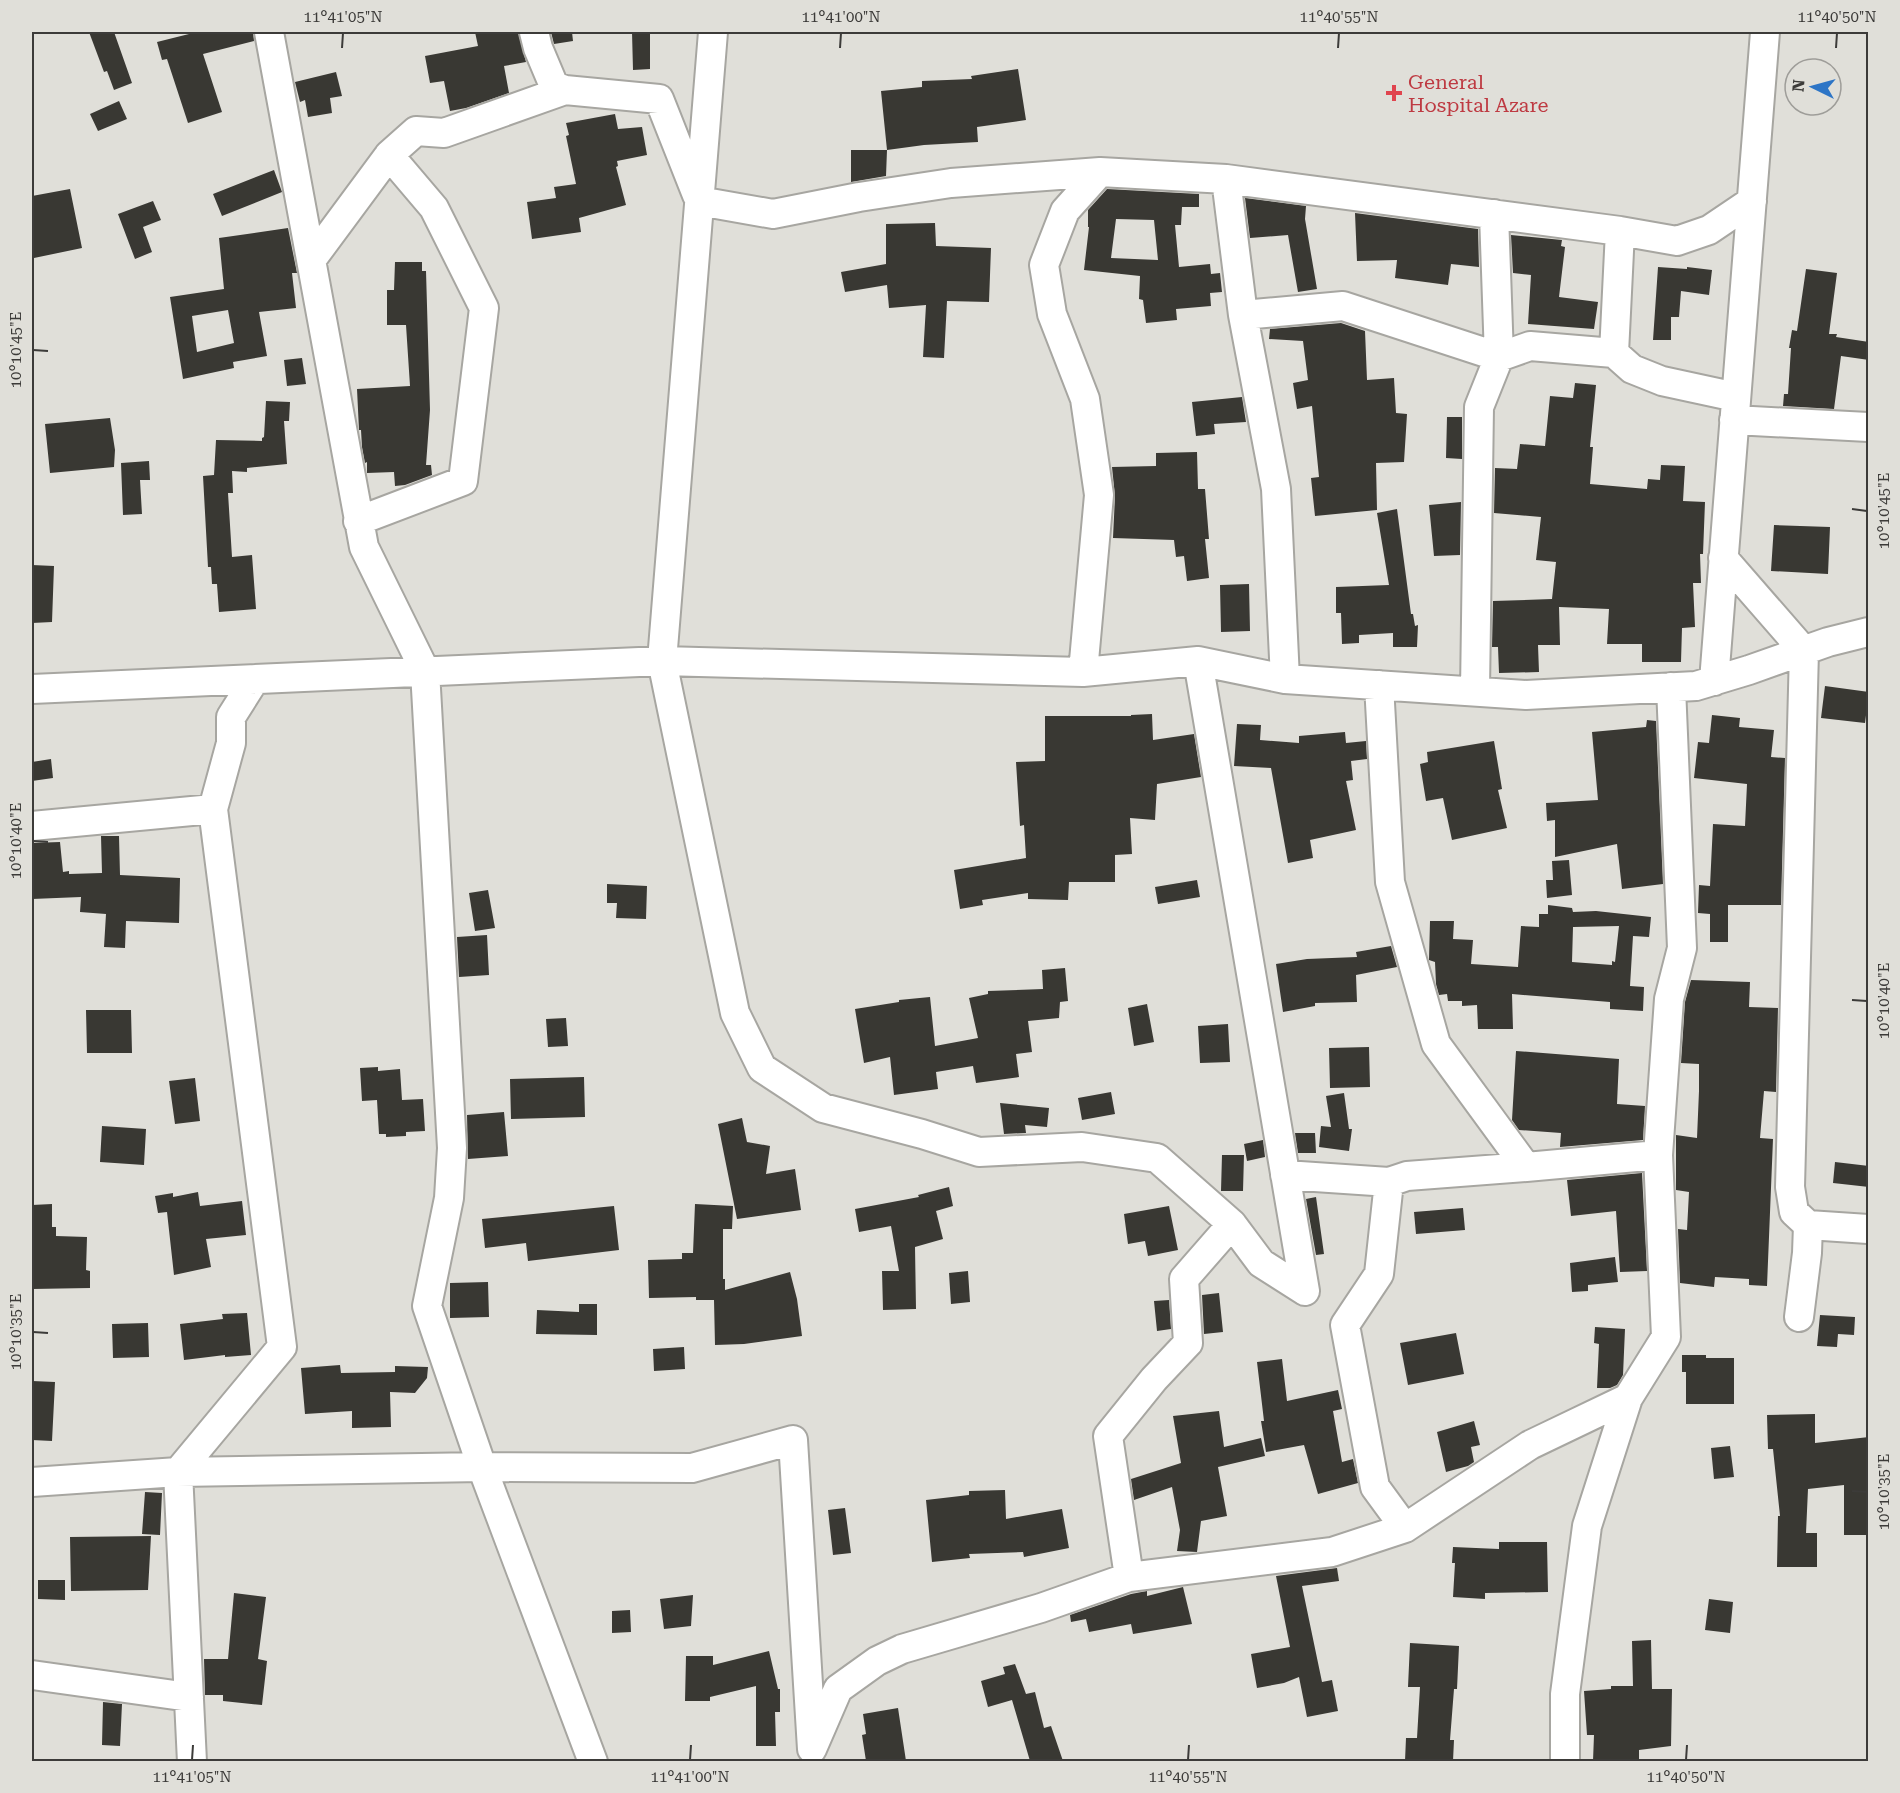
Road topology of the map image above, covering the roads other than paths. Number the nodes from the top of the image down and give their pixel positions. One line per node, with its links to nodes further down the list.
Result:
1 (269, 32): 15 (street)
2 (534, 32): 5 (street)
3 (713, 32): 10 (street)
4 (1765, 32): 11 (street)
5 (565, 90): 6 (street); 10 (street)
6 (389, 155): 15 (street); 21 (street)
7 (1100, 172): 8 (street); 9 (street); 12 (street)
8 (1031, 177): 10 (street); 12 (street)
9 (1226, 179): 13 (street); 16 (street)
10 (699, 201): 25 (street)
11 (1752, 201): 14 (street); 19 (street)
12 (1065, 211): 28 (street)
13 (1494, 214): 14 (street); 18 (street)
14 (1620, 231): 17 (street)
15 (312, 259): 21 (street)
16 (1243, 315): 18 (street); 30 (street)
17 (1614, 353): 18 (street); 19 (street)
18 (1499, 357): 35 (street)
19 (1735, 409): 20 (street); 22 (street)
20 (1869, 428)
21 (358, 521): 27 (street)
22 (1723, 558): 24 (street); 31 (street)
23 (1869, 632): 24 (street)
24 (1804, 651): 31 (street); 43 (street)
25 (662, 661): 27 (street); 28 (street); 42 (street)
26 (1198, 661): 28 (street); 30 (street); 40 (street)
27 (425, 671): 29 (street); 47 (street)
28 (1083, 672)
29 (255, 679): 34 (street); 36 (street)
30 (1285, 679): 32 (street)
31 (1714, 681): 33 (street)
32 (1379, 686): 35 (street); 39 (street)
33 (1671, 687): 35 (street); 38 (street)
34 (32, 689)
35 (1474, 691)
36 (213, 809): 37 (street); 48 (street)
37 (32, 826)
38 (1658, 1155): 39 (street); 46 (street)
39 (1526, 1167): 41 (street)
40 (1285, 1176): 41 (street); 42 (street)
41 (1389, 1182): 50 (street)
42 (1232, 1224): 51 (street)
43 (1808, 1225): 44 (street); 45 (street)
44 (1869, 1229)
45 (1799, 1317)
46 (1628, 1398): 50 (street); 56 (street)
47 (482, 1467): 48 (street); 51 (street); 55 (street)
48 (178, 1472): 49 (street); 53 (street)
49 (32, 1482)
50 (1405, 1528): 51 (street)
51 (1129, 1577)
52 (32, 1675): 53 (street)
53 (189, 1697): 54 (street)
54 (192, 1761)
55 (593, 1761)
56 (1565, 1761)

